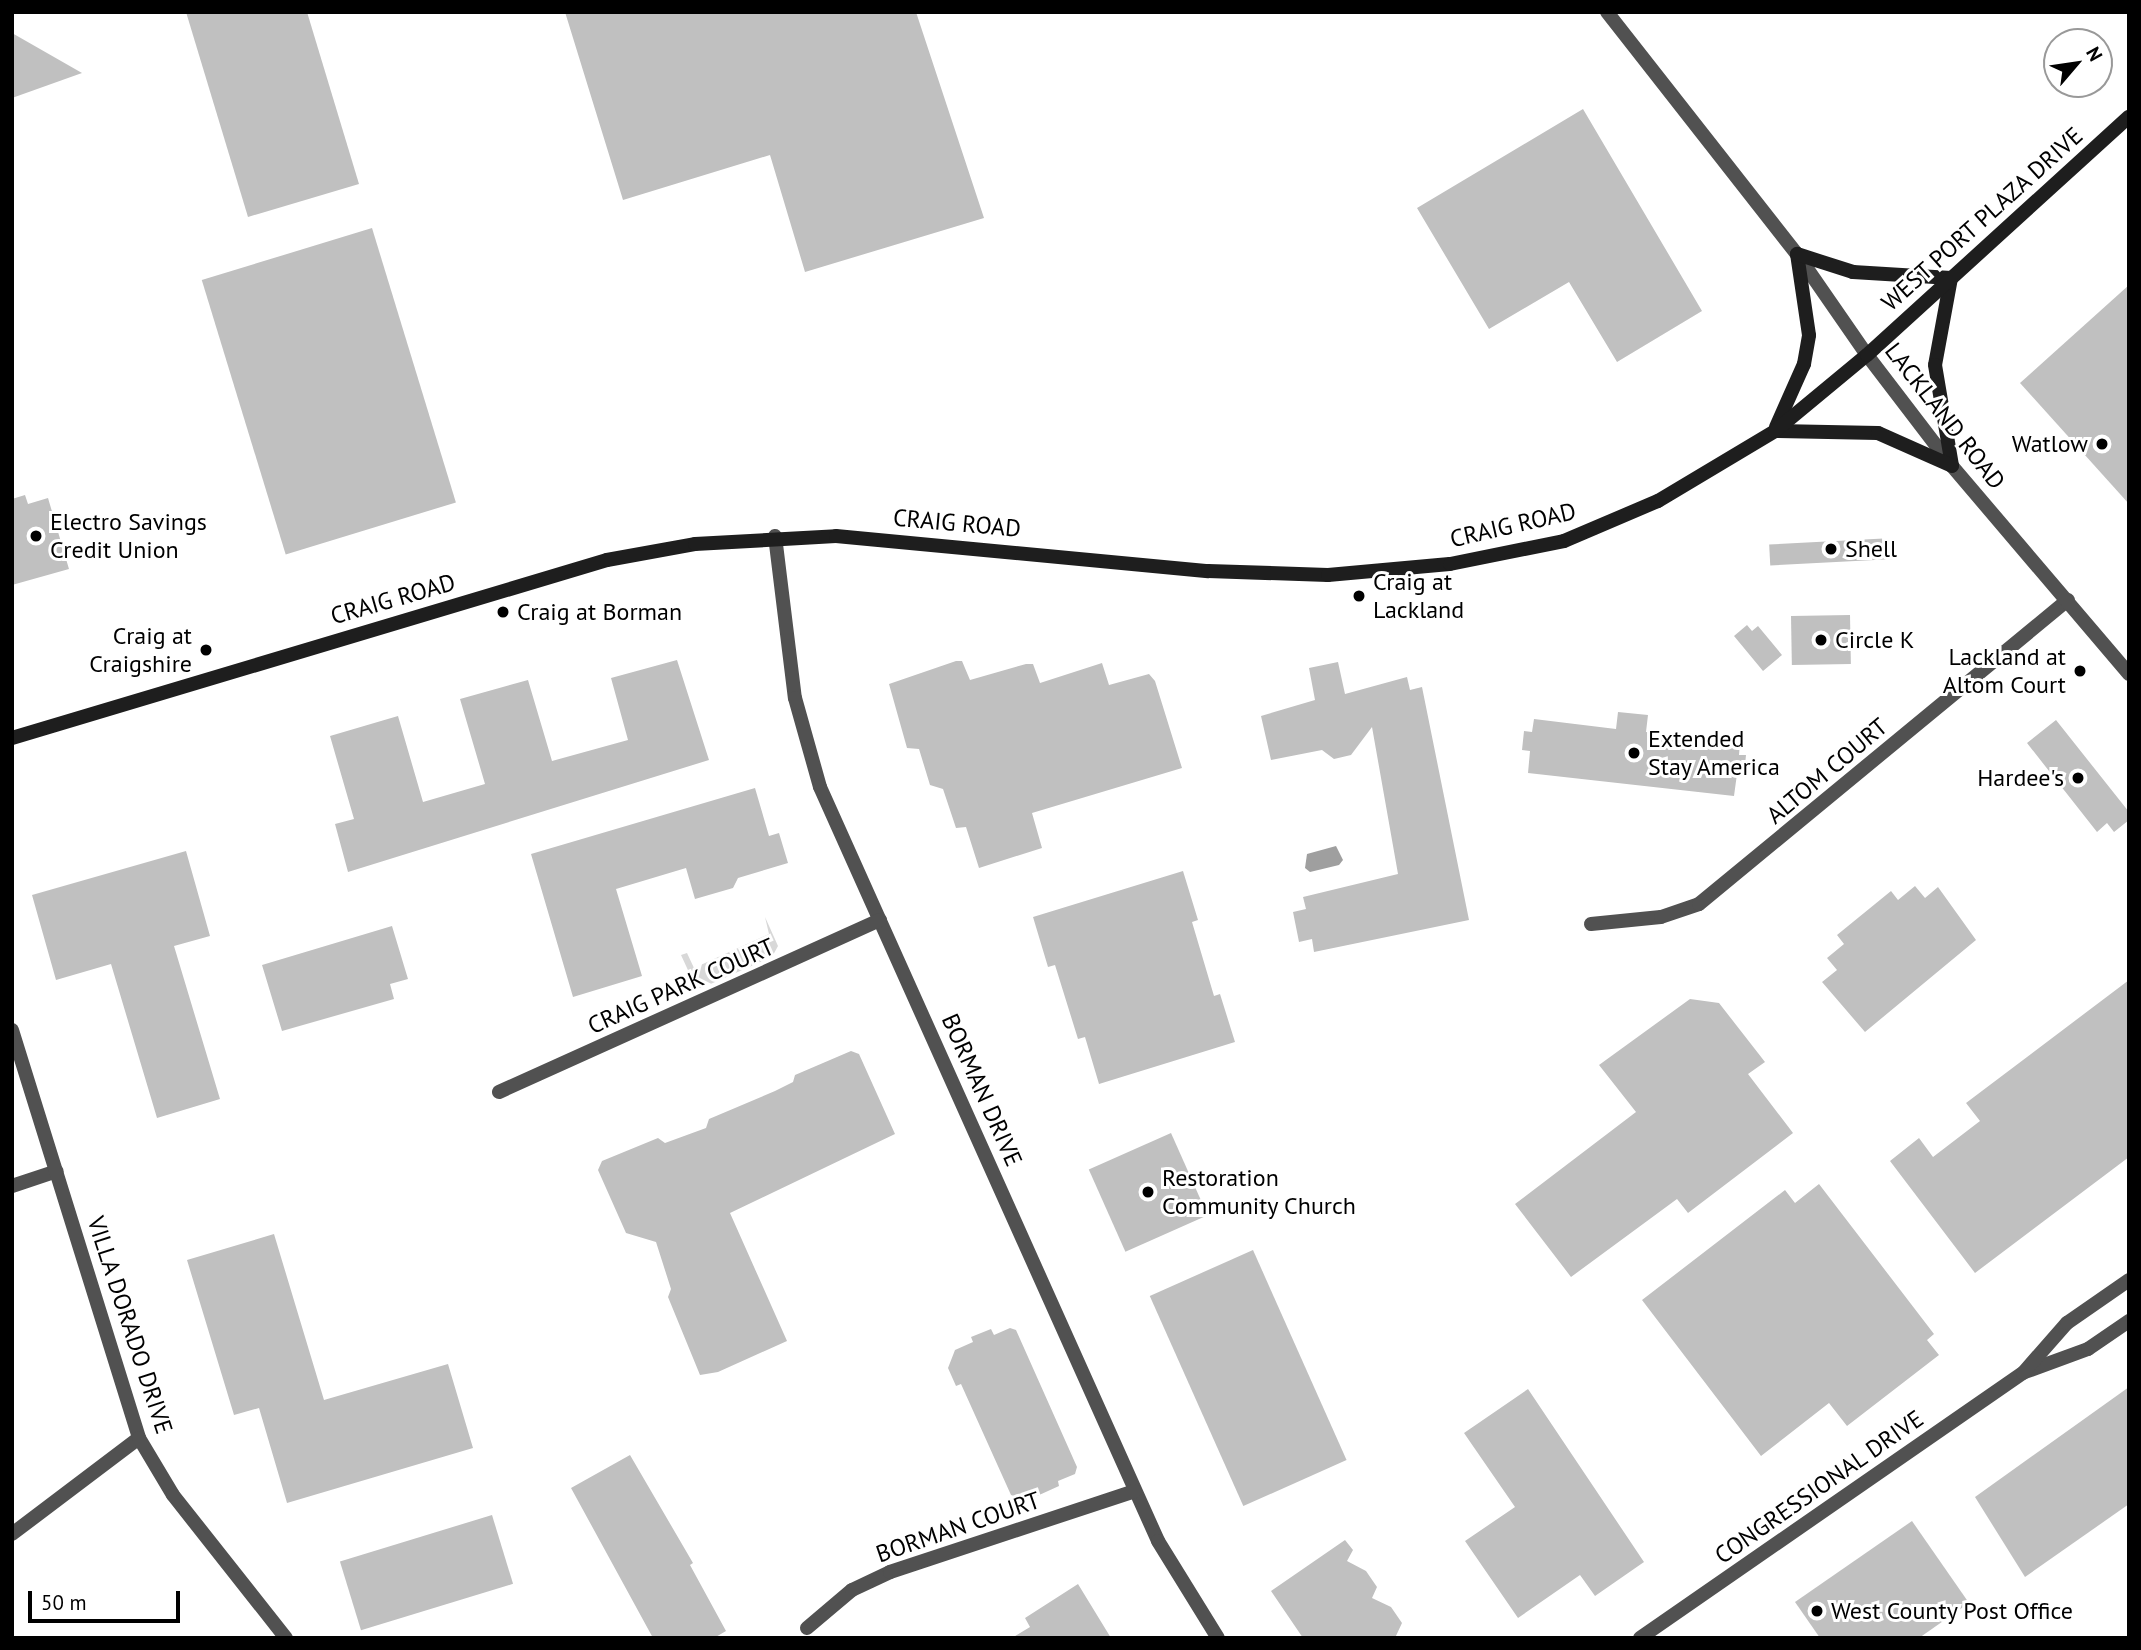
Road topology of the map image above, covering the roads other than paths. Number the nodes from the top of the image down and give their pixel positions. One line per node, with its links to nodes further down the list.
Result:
1 (1607, 12): 3 (street, LACKLAND ROAD)
2 (2129, 117): 4 (main road, WEST PORT PLAZA DRIVE)
3 (1797, 254): 4 (main road); 5 (street, LACKLAND ROAD); 6 (main road)
4 (1951, 278): 5 (main road, WEST PORT PLAZA DRIVE); 7 (main road)
5 (1867, 355): 6 (main road, CRAIG ROAD); 7 (street, LACKLAND ROAD)
6 (1775, 432): 7 (main road); 8 (main road, CRAIG ROAD)
7 (1952, 466): 9 (street, LACKLAND ROAD)
8 (775, 536): 11 (main road, CRAIG ROAD); 12 (street, BORMAN DRIVE)
9 (2068, 600): 10 (street, LACKLAND ROAD); 13 (street, ALTOM COURT)
10 (2129, 674)
11 (12, 738)
12 (880, 920): 15 (street, CRAIG PARK COURT); 22 (street, BORMAN DRIVE)
13 (1591, 924)
14 (12, 1030): 16 (street, VILLA DORADO DRIVE)
15 (499, 1092)
16 (57, 1171): 17 (street); 21 (street, VILLA DORADO DRIVE)
17 (12, 1186)
18 (2129, 1280): 20 (street, CONGRESSIONAL DRIVE)
19 (2129, 1321): 20 (street, CONGRESSIONAL DRIVE)
20 (2023, 1373): 27 (street, CONGRESSIONAL DRIVE)
21 (139, 1437): 23 (street); 25 (street, VILLA DORADO DRIVE)
22 (1135, 1491): 24 (street, BORMAN COURT); 26 (street, BORMAN DRIVE)
23 (12, 1534)
24 (807, 1628)
25 (286, 1638)
26 (1219, 1638)
27 (1640, 1638)

